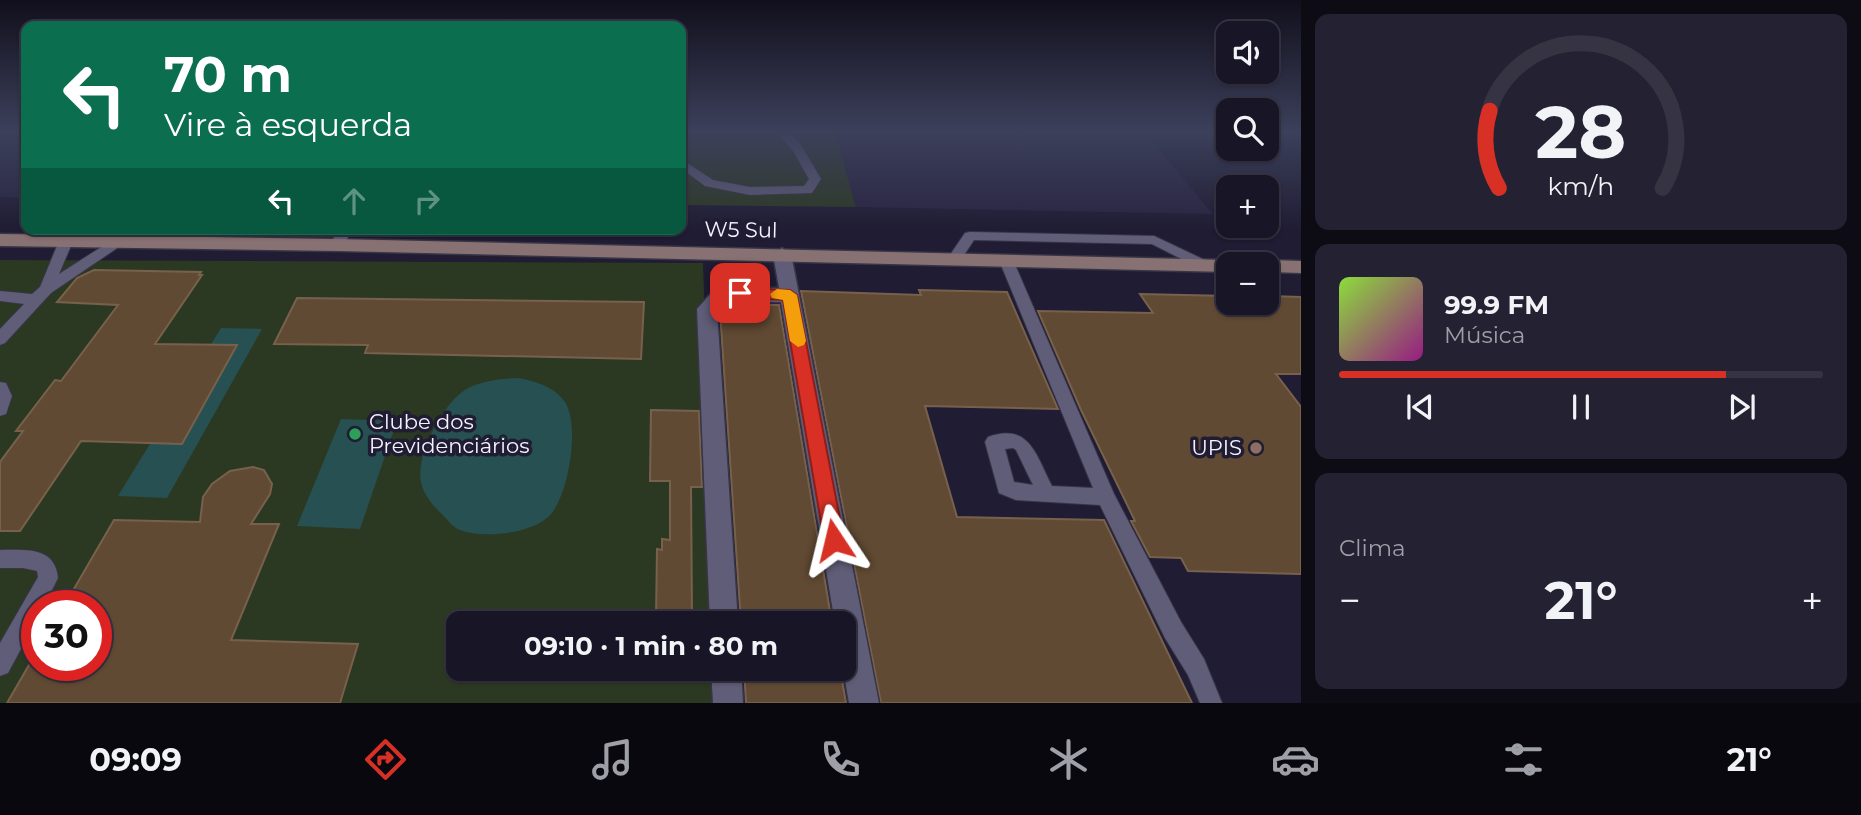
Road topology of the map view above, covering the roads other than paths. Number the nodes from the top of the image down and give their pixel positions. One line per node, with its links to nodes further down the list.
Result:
1 (807, 165): 2 (lane)
2 (686, 167)
3 (341, 237): 6 (main road, W5 Sul); 7 (main road, W5 Sul)
4 (0, 240): 5 (main road, W5 Sul)
5 (66, 242): 6 (main road, W5 Sul); 14 (lane)
6 (119, 242): 14 (lane)
7 (782, 254): 8 (main road, W5 Sul); 15 (street)
8 (955, 258): 9 (main road, W5 Sul); 10 (lane)
9 (1006, 260): 10 (main road, W5 Sul); 21 (lane)
10 (1204, 265): 11 (main road, W5 Sul)
11 (1216, 265)
12 (1279, 266): 13 (main road)
13 (1301, 267)
14 (41, 295): 16 (lane); 17 (lane)
15 (790, 295): 23 (street); 27 (street)
16 (0, 296)
17 (0, 340)
18 (0, 388): 19 (lane)
19 (0, 409)
20 (1046, 494): 21 (lane)
21 (1106, 497): 28 (lane)
22 (0, 559): 24 (lane)
23 (723, 611)
24 (0, 665)
25 (727, 681): 26 (street)
26 (728, 703)
27 (864, 703)
28 (1211, 703)

